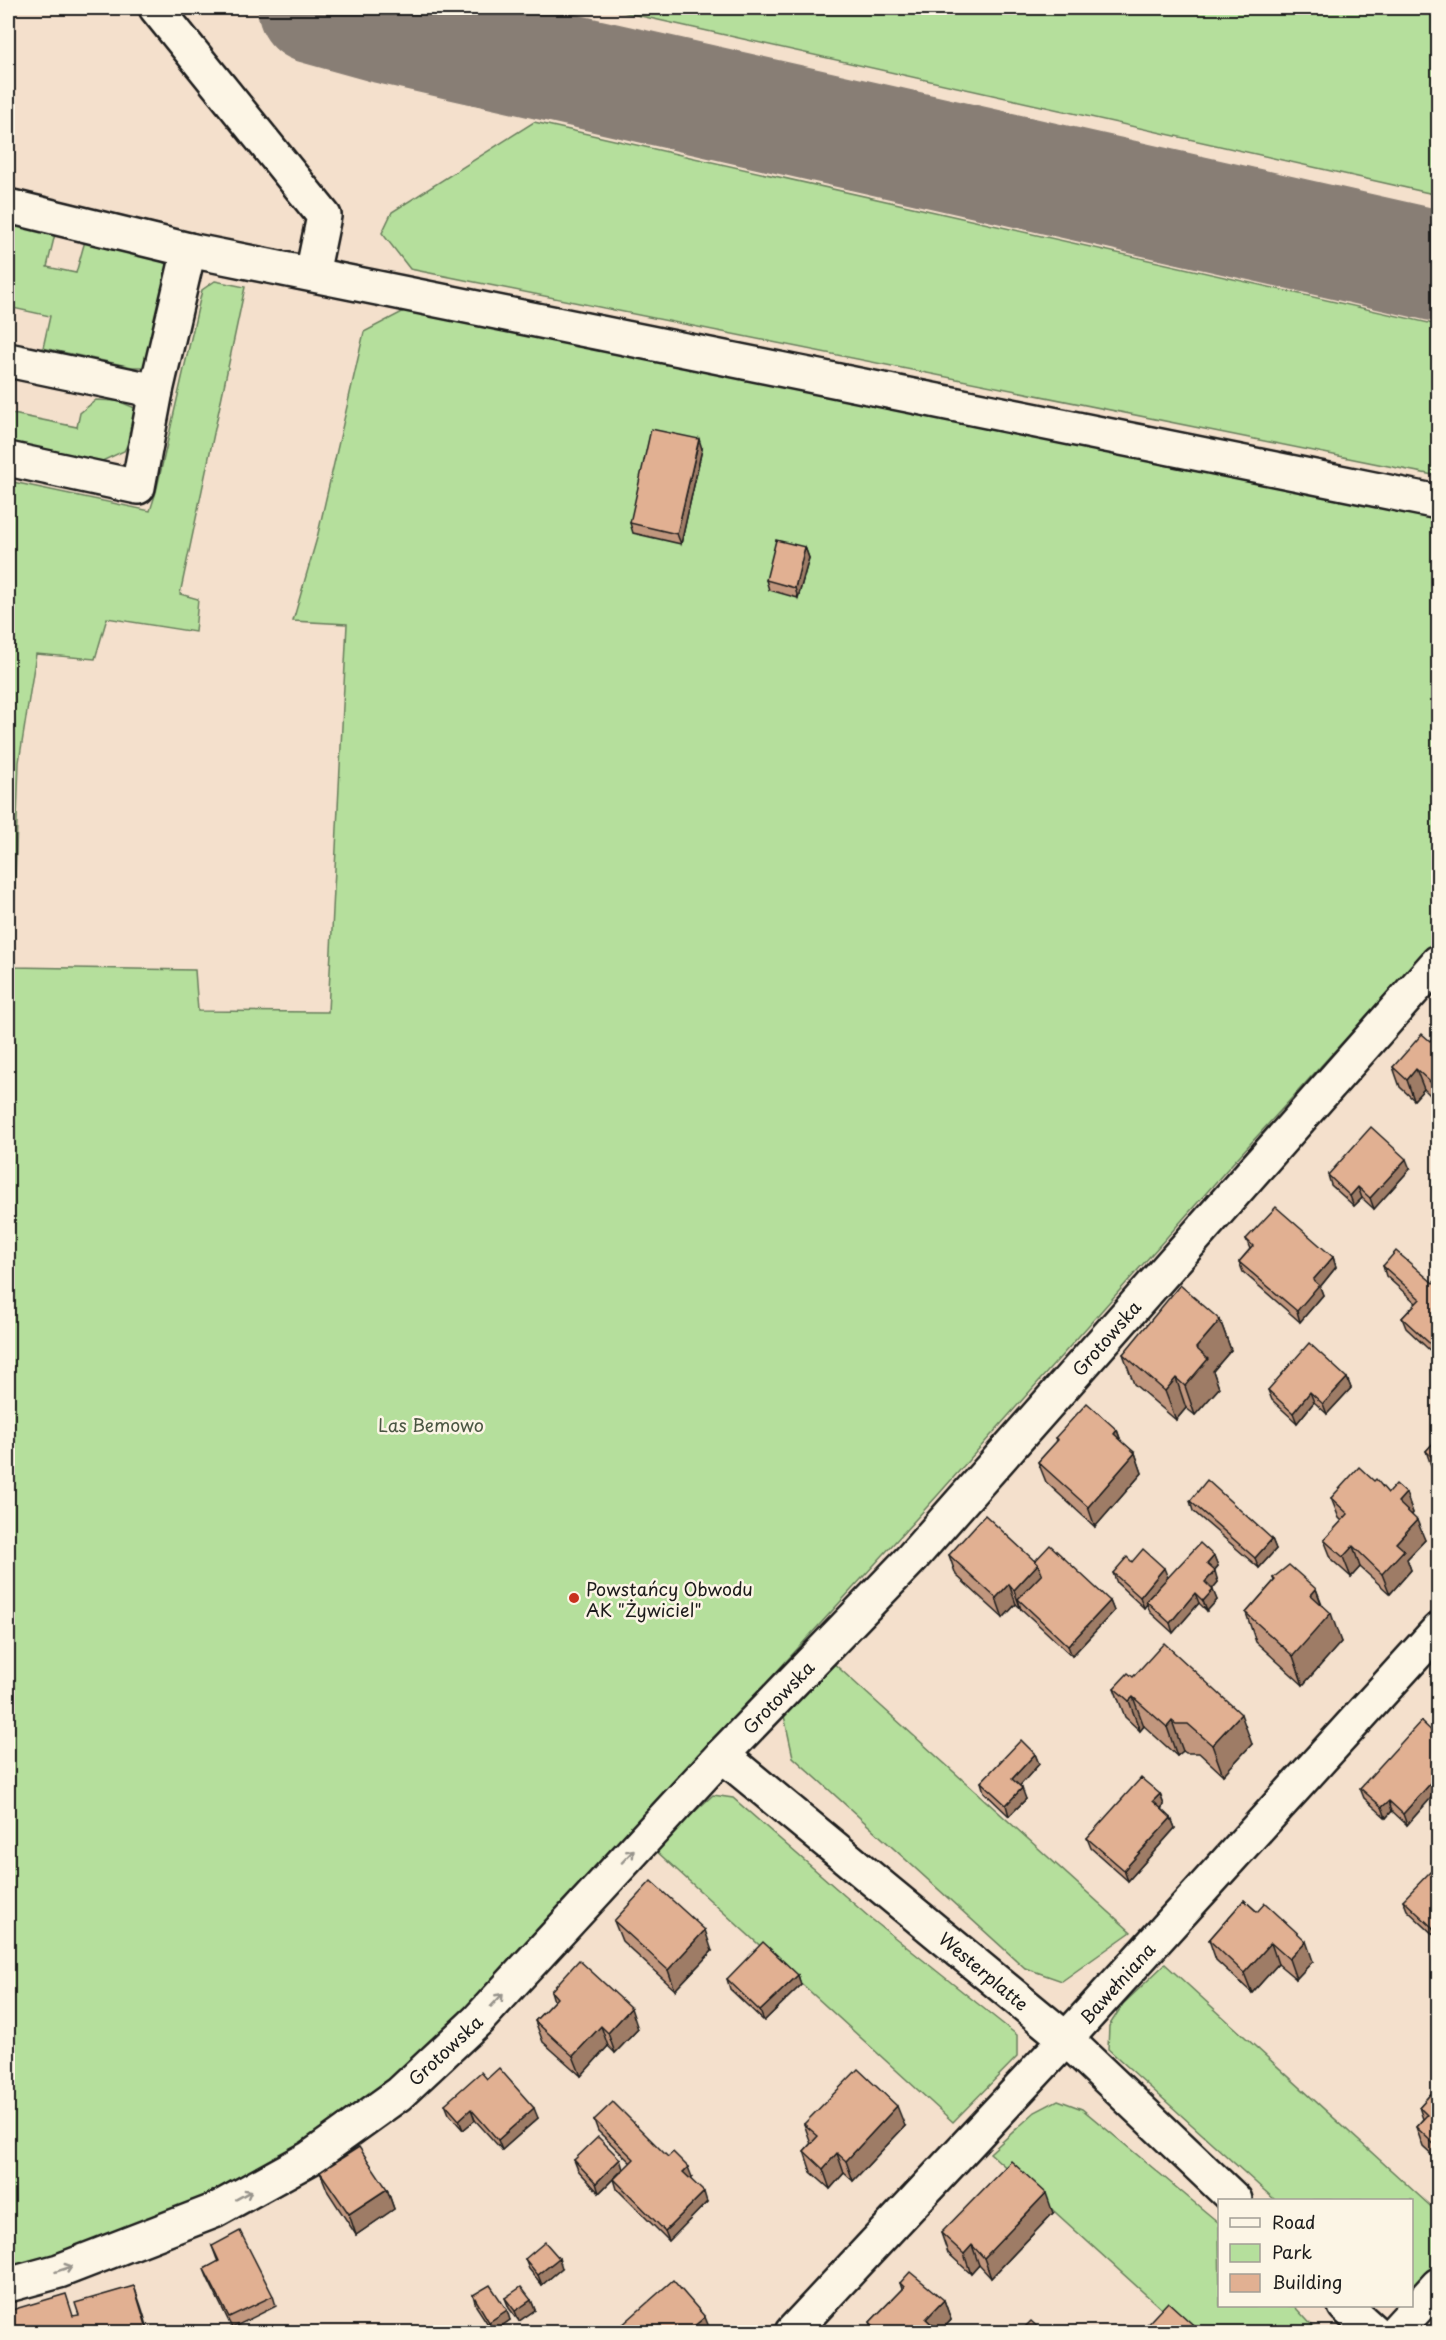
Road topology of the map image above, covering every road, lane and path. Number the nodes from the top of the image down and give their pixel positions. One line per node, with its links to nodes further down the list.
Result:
1 (156, 8): 4 (street)
2 (8, 206): 3 (street)
3 (189, 250): 4 (street); 6 (street)
4 (312, 274): 8 (street)
5 (8, 360): 6 (street)
6 (156, 391): 7 (street)
7 (8, 459)
8 (1438, 502)
9 (1438, 962): 11 (street, Grotowska)
10 (1438, 1630): 12 (street, Bawełniana)
11 (722, 1755): 12 (street, Westerplatte); 14 (street, Grotowska, one-way to 11)
12 (1066, 2039): 13 (street, Westerplatte); 17 (street, Bawełniana)
13 (1234, 2199)
14 (8, 2285)
15 (1438, 2285): 19 (street)
16 (1346, 2307): 18 (street)
17 (792, 2332)
18 (1374, 2332)
19 (1395, 2332)

